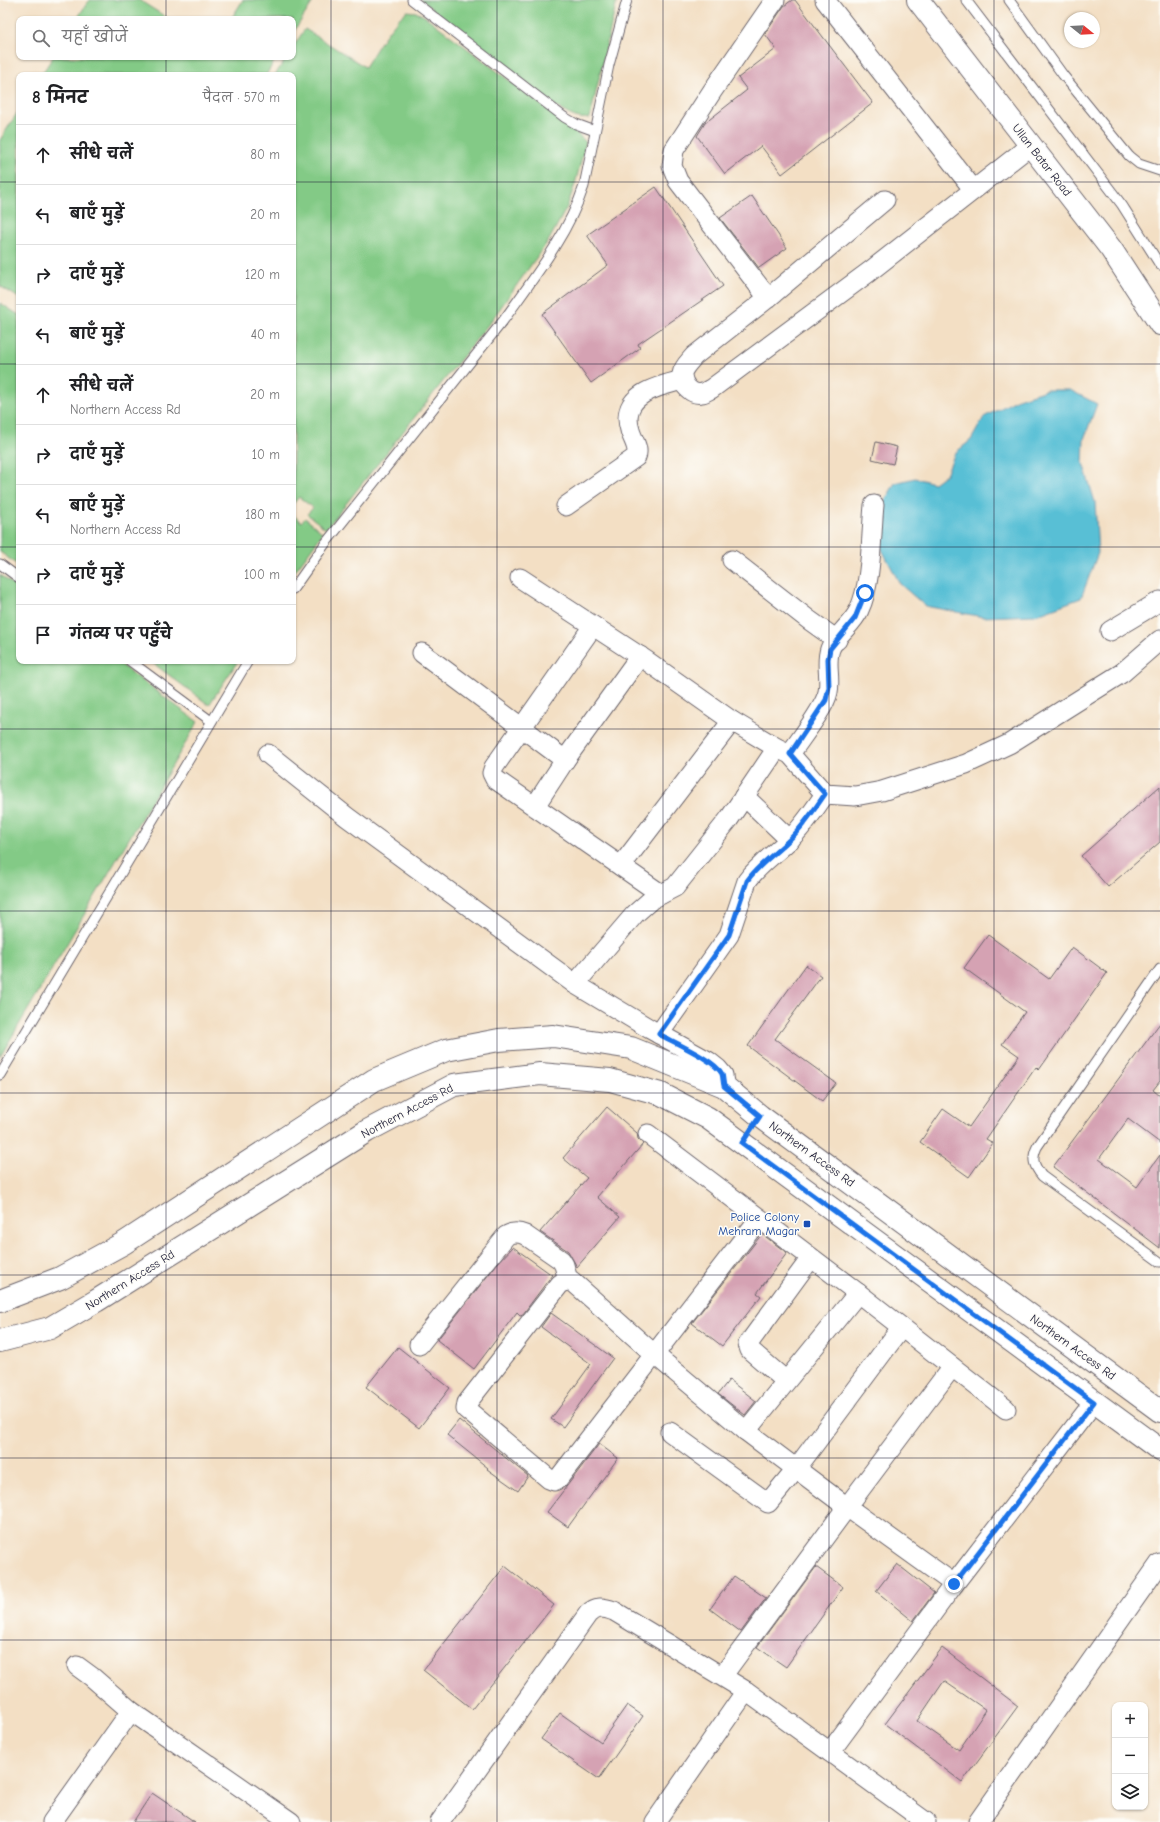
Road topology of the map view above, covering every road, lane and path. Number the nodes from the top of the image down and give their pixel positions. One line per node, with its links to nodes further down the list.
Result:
1 (412, 0): 8 (lane)
2 (627, 0): 8 (lane)
3 (775, 0): 14 (street)
4 (825, 0): 11 (street)
5 (918, 0): 9 (main road, Ullan Batar Road)
6 (966, 0): 13 (lane)
7 (1010, 0): 10 (lane)
8 (595, 131): 23 (lane)
9 (1031, 145): 11 (street); 15 (main road, Ullan Batar Road)
10 (1160, 171)
11 (973, 189): 16 (street)
12 (885, 200): 14 (street)
13 (1160, 265)
14 (768, 298): 16 (street)
15 (1160, 324)
16 (683, 380): 18 (street)
17 (874, 505): 27 (street)
18 (566, 506)
19 (732, 560): 27 (street)
20 (0, 564): 21 (lane)
21 (16, 576)
22 (520, 578): 25 (street)
23 (296, 585)
24 (1160, 601): 26 (street)
25 (593, 626): 30 (street); 35 (street)
26 (1110, 631)
27 (837, 640): 36 (street)
28 (1160, 640): 39 (street)
29 (422, 653): 35 (street)
30 (640, 656): 34 (street); 38 (street)
31 (134, 664): 33 (lane)
32 (246, 664): 33 (lane)
33 (211, 721): 48 (lane)
34 (732, 721): 36 (street); 43 (street)
35 (522, 729): 38 (street); 41 (street)
36 (784, 751): 39 (street); 40 (street)
37 (268, 754): 46 (street)
38 (565, 760): 41 (street)
39 (825, 794): 42 (street)
40 (744, 796): 42 (street); 44 (street)
41 (535, 806): 43 (street)
42 (790, 840): 47 (street)
43 (621, 866): 44 (street)
44 (661, 894): 46 (street)
45 (1160, 969): 55 (lane)
46 (575, 984): 47 (street)
47 (659, 1034): 49 (street)
48 (0, 1075)
49 (724, 1086): 50 (main road, Northern Access Rd); 58 (main road, Northern Access Rd)
50 (760, 1116): 52 (main road); 67 (main road, Northern Access Rd)
51 (648, 1134): 53 (street)
52 (742, 1143): 60 (main road, Northern Access Rd); 65 (main road, Northern Access Rd)
53 (760, 1219): 54 (street); 62 (street)
54 (811, 1258): 57 (street); 64 (street)
55 (1160, 1262)
56 (568, 1280): 61 (street); 62 (street); 62 (street)
57 (858, 1293): 59 (street); 64 (street)
58 (0, 1301)
59 (901, 1328): 63 (street); 71 (street)
60 (0, 1341)
61 (419, 1345)
62 (654, 1354): 68 (street)
63 (952, 1368): 66 (street); 72 (street)
64 (786, 1381): 68 (street)
65 (1094, 1402): 70 (main road, Northern Access Rd); 74 (street)
66 (1006, 1409)
67 (1160, 1411)
68 (746, 1431): 71 (street)
69 (670, 1432): 71 (street)
70 (1160, 1450)
71 (796, 1469): 72 (street)
72 (847, 1507): 74 (street); 76 (street)
73 (1160, 1563): 85 (street)
74 (954, 1584): 79 (street)
75 (76, 1666): 78 (street)
76 (723, 1675): 77 (street); 82 (street)
77 (746, 1691): 79 (street); 83 (street)
78 (131, 1710): 80 (street); 81 (street)
79 (830, 1752): 84 (street)
80 (52, 1822)
81 (290, 1822)
82 (440, 1822)
83 (655, 1822)
84 (926, 1822)
85 (978, 1822)

